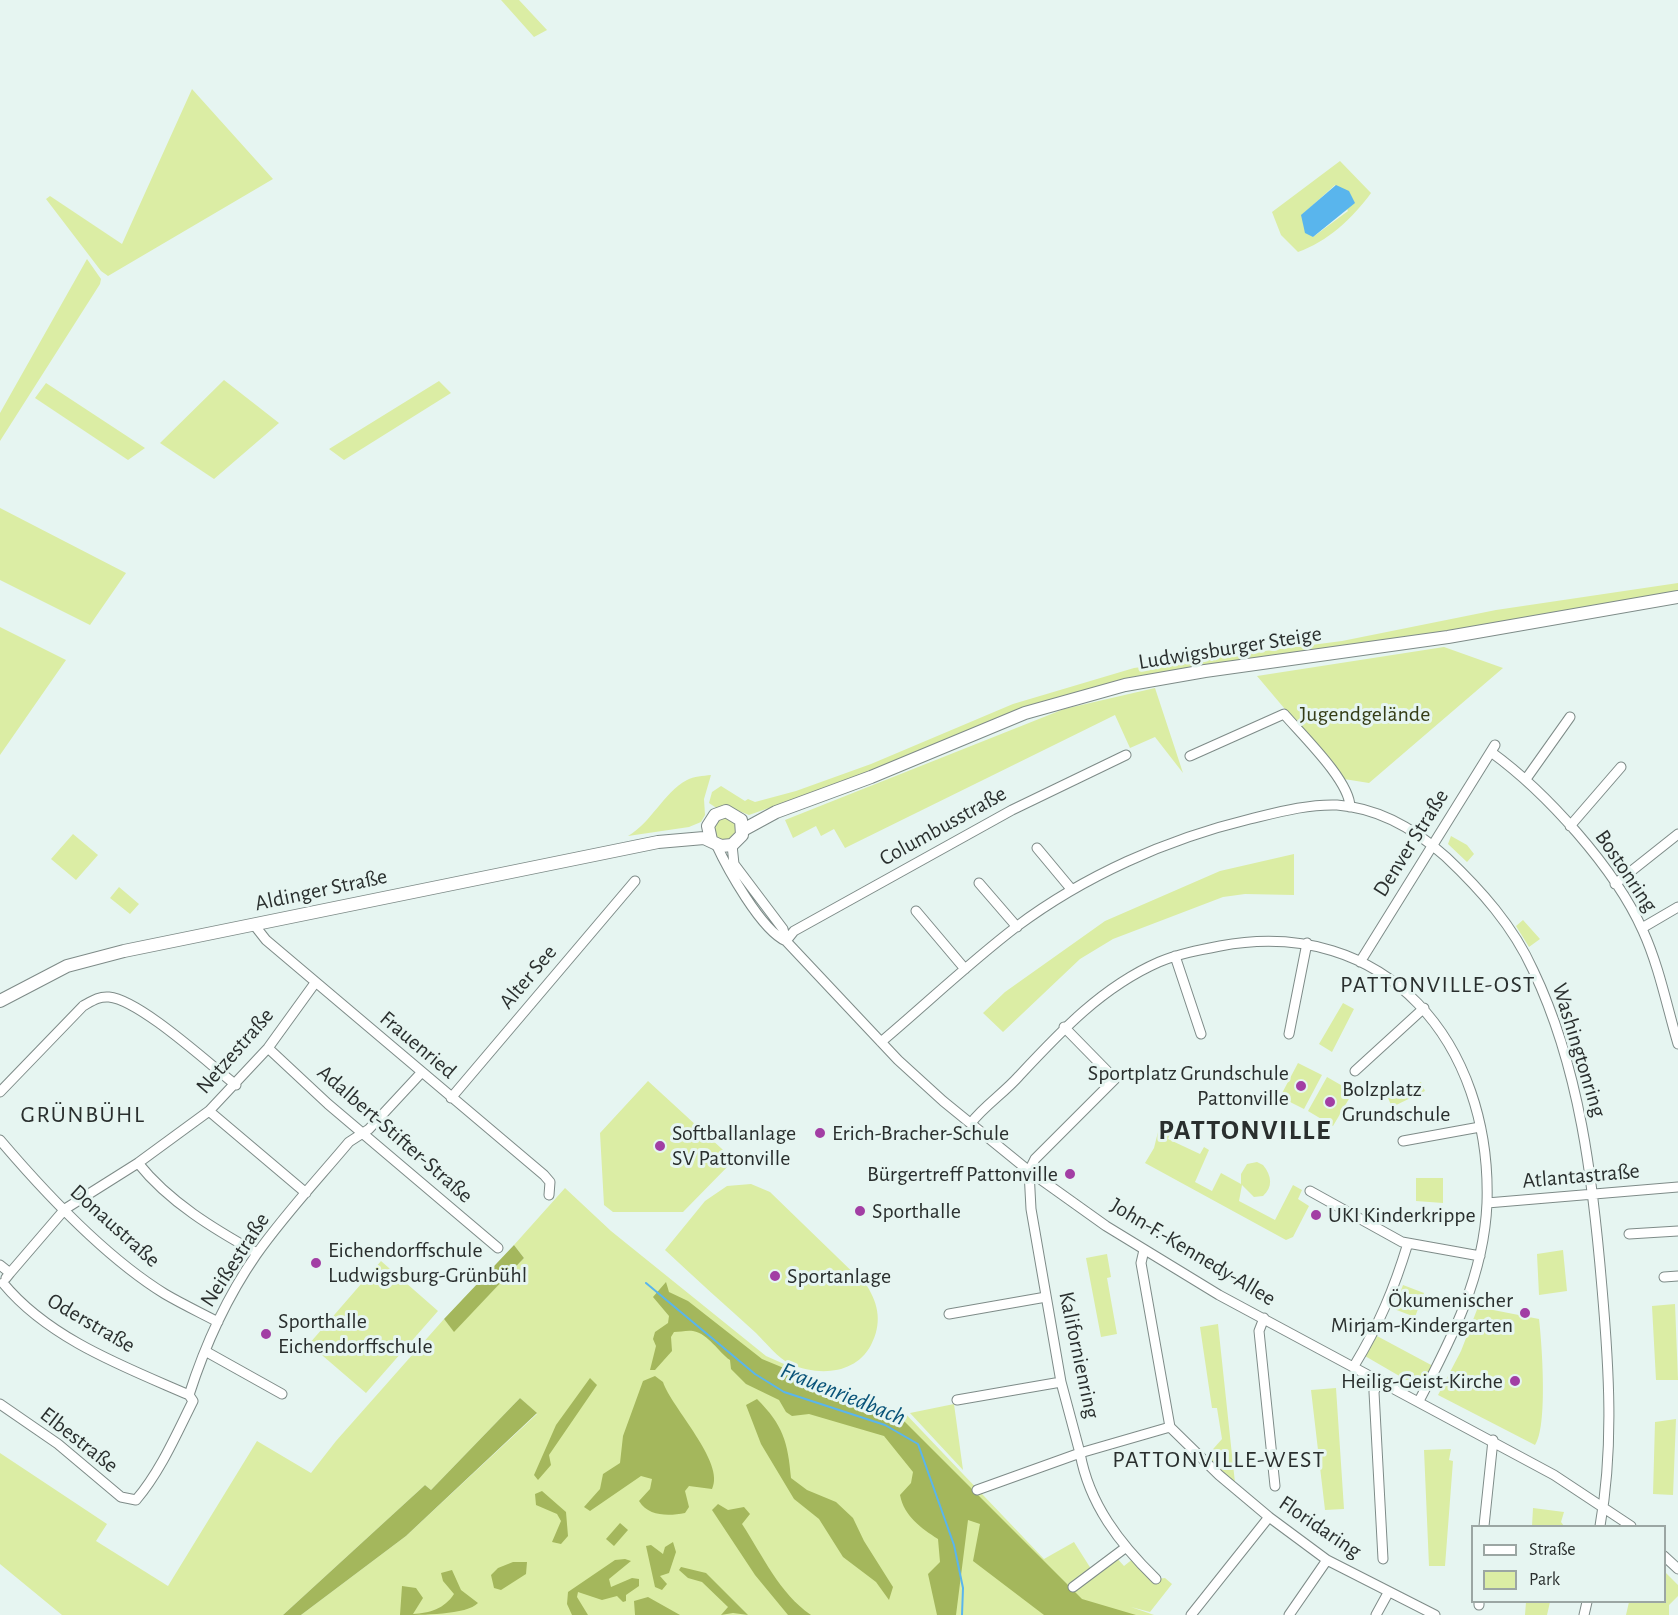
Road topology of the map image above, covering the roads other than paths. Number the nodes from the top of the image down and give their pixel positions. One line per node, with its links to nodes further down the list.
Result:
1 (1678, 597): 9 (main road, Ludwigsburger Steige)
2 (1570, 717): 7 (street)
3 (1493, 748): 7 (street, Bostonring); 18 (street, Denver Straße)
4 (1126, 755): 29 (street, Columbusstraße)
5 (1190, 756): 8 (street)
6 (1621, 767): 12 (street)
7 (1526, 779): 12 (street, Bostonring)
8 (1350, 807): 18 (street, Washingtonring); 23 (street, Washingtonring)
9 (776, 812): 10 (main road); 13 (main road)
10 (737, 815): 11 (main road); 13 (main road)
11 (708, 826): 15 (main road); 16 (main road)
12 (1570, 826): 22 (street, Bostonring)
13 (743, 830): 17 (main road)
14 (1678, 834): 22 (street)
15 (658, 842): 16 (main road); 26 (main road, Aldinger Straße)
16 (714, 842): 17 (main road); 29 (street, John-F.-Kennedy-Allee)
17 (732, 845): 29 (street, John-F.-Kennedy-Allee)
18 (1432, 845): 32 (street, Denver Straße); 60 (street, Washingtonring)
19 (1037, 848): 23 (street)
20 (635, 881): 47 (street, Alter See)
21 (979, 883): 27 (street)
22 (1615, 884): 28 (street, Bostonring)
23 (1072, 890): 27 (street, Washingtonring)
24 (1678, 907): 28 (street)
25 (916, 911): 33 (street)
26 (255, 926): 34 (street, Frauenried); 35 (main road, Aldinger Straße)
27 (1017, 927): 33 (street, Washingtonring)
28 (1642, 928): 41 (street, Bostonring)
29 (786, 941): 40 (street, John-F.-Kennedy-Allee)
30 (1307, 943): 31 (street); 32 (street); 39 (street)
31 (1175, 956): 37 (street); 38 (street)
32 (1360, 962): 36 (street)
33 (965, 969): 40 (street, Washingtonring)
34 (315, 983): 42 (street, Netzestraße); 44 (street, Frauenried)
35 (0, 1001)
36 (1424, 1008): 43 (street); 50 (street)
37 (1064, 1027): 49 (street); 55 (street)
38 (1201, 1034)
39 (1289, 1034)
40 (880, 1042): 49 (street, John-F.-Kennedy-Allee)
41 (1678, 1044)
42 (267, 1048): 45 (street, Netzestraße); 51 (street, Adalbert-Stifter-Straße)
43 (1355, 1071)
44 (421, 1073): 47 (street, Frauenried); 51 (street, Neißestraße)
45 (236, 1085): 46 (street); 48 (street, Netzestraße)
46 (0, 1092)
47 (451, 1098): 59 (street, Frauenried)
48 (209, 1111): 54 (street, Netzestraße); 58 (street)
49 (970, 1123): 55 (street, John-F.-Kennedy-Allee)
50 (1480, 1127): 53 (street); 61 (street)
51 (362, 1133): 58 (street, Neißestraße); 66 (street, Adalbert-Stifter-Straße)
52 (0, 1140): 62 (street, Donaustraße)
53 (1403, 1141)
54 (138, 1163): 62 (street, Netzestraße); 68 (street)
55 (1029, 1171): 67 (street, John-F.-Kennedy-Allee); 75 (street, Kalifornienring)
56 (1678, 1187): 60 (street, Atlantastraße)
57 (1310, 1191): 65 (street)
58 (306, 1193): 68 (street, Neißestraße)
59 (549, 1195)
60 (1593, 1195): 61 (street, Atlantastraße); 94 (street, Washingtonring)
61 (1487, 1203): 69 (street)
62 (65, 1209): 71 (street, Netzestraße); 78 (street, Donaustraße)
63 (1678, 1231): 64 (street)
64 (1629, 1234)
65 (1408, 1243): 69 (street); 80 (street)
66 (498, 1248)
67 (1144, 1250): 77 (street, John-F.-Kennedy-Allee); 88 (street)
68 (257, 1253): 78 (street, Neißestraße)
69 (1480, 1256): 86 (street)
70 (0, 1264): 71 (street)
71 (10, 1273): 74 (street, Oderstraße)
72 (1678, 1276): 73 (street)
73 (1664, 1277)
74 (2, 1285): 84 (street, Oderstraße)
75 (1046, 1297): 76 (street); 82 (street, Kalifornienring)
76 (949, 1314)
77 (1264, 1318): 80 (street, John-F.-Kennedy-Allee); 91 (street)
78 (218, 1322): 79 (street, Neißestraße)
79 (205, 1352): 83 (street); 84 (street, Neißestraße)
80 (1354, 1366): 81 (street, John-F.-Kennedy-Allee)
81 (1379, 1380): 86 (street, John-F.-Kennedy-Allee); 101 (street)
82 (1062, 1382): 85 (street); 90 (street, Kalifornienring)
83 (282, 1394)
84 (189, 1395): 93 (street, Neißestraße)
85 (957, 1400)
86 (1419, 1401): 89 (street, John-F.-Kennedy-Allee)
87 (0, 1404): 93 (street, Elbestraße)
88 (1170, 1426): 90 (street, Kalifornienring); 95 (street, Floridaring)
89 (1492, 1440): 94 (street, John-F.-Kennedy-Allee); 96 (street)
90 (1080, 1453): 92 (street); 99 (street)
91 (1275, 1486)
92 (977, 1490)
93 (136, 1500)
94 (1604, 1507): 97 (street); 98 (street, John-F.-Kennedy-Allee)
95 (1269, 1517): 102 (street, Floridaring); 107 (street)
96 (1484, 1525)
97 (1600, 1525)
98 (1628, 1525)
99 (1125, 1548): 104 (street); 105 (street)
100 (1666, 1557): 103 (street)
101 (1383, 1559)
102 (1327, 1560): 106 (street, Floridaring); 108 (street)
103 (1678, 1569)
104 (1156, 1579)
105 (1073, 1587)
106 (1388, 1593): 109 (street); 110 (street, Floridaring)
107 (1191, 1615)
108 (1289, 1615)
109 (1376, 1615)
110 (1435, 1615)

